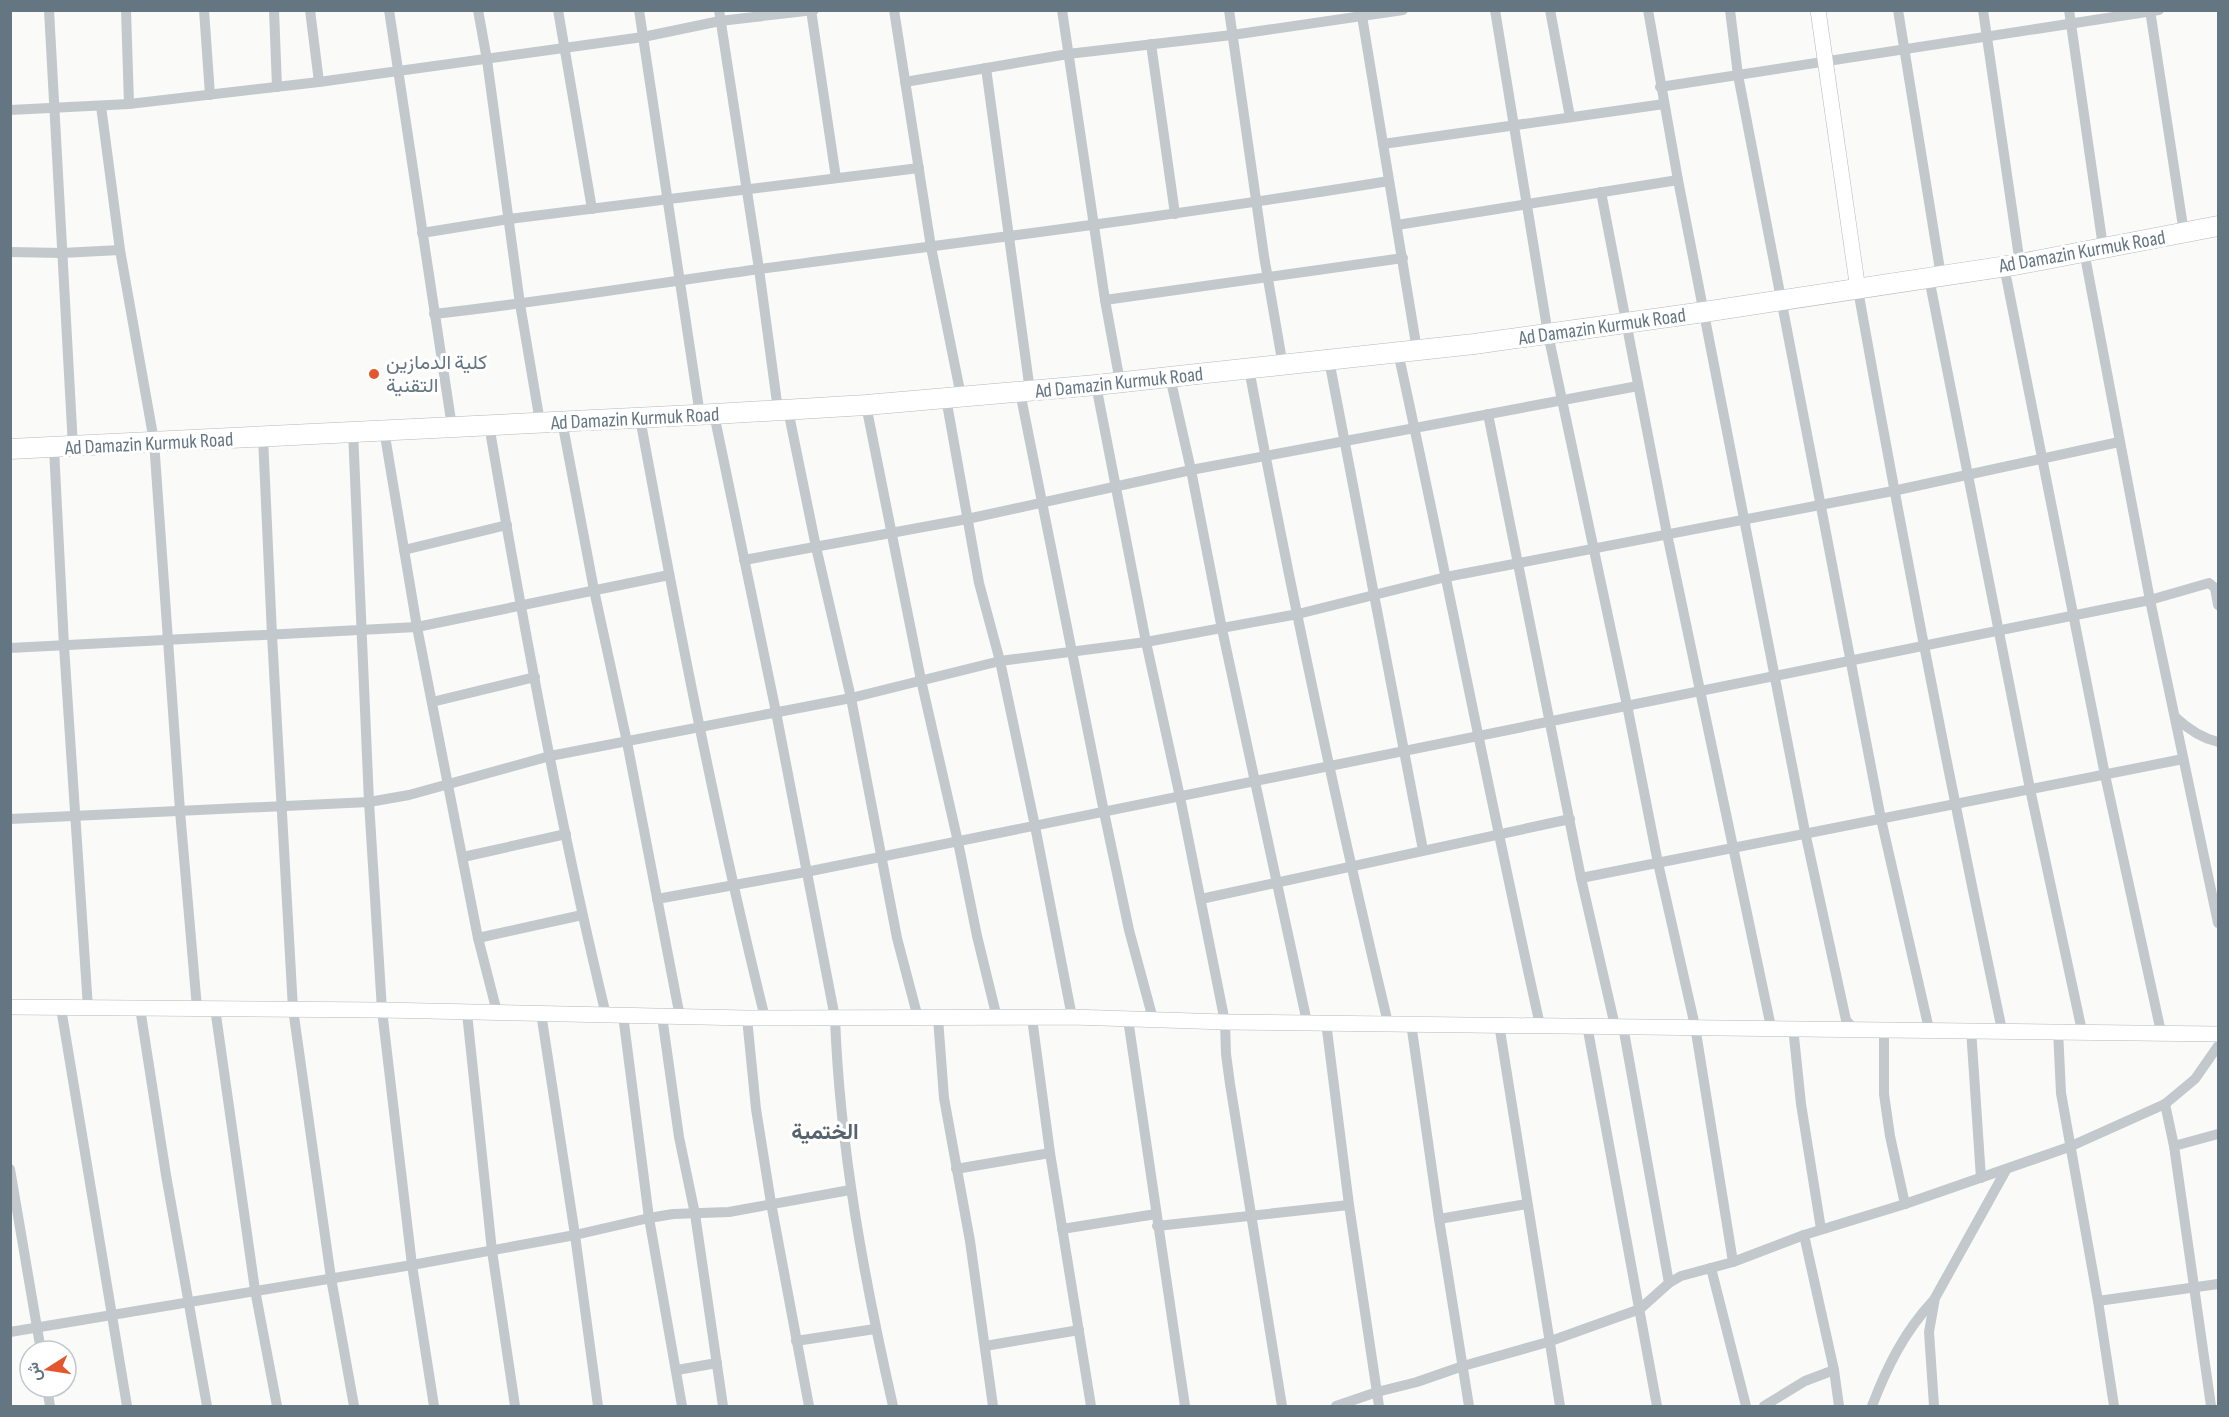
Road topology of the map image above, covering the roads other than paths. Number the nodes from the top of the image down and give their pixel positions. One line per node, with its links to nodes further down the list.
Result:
1 (49, 10): 47 (street)
2 (126, 10): 44 (street)
3 (204, 10): 43 (street)
4 (274, 10): 41 (street)
5 (310, 10): 39 (street)
6 (389, 10): 37 (street)
7 (478, 10): 34 (street)
8 (558, 10): 31 (street)
9 (639, 10): 29 (street)
10 (894, 10): 40 (street)
11 (1062, 10): 33 (street)
12 (1229, 10): 27 (street)
13 (1403, 10): 24 (street)
14 (1495, 10): 50 (street)
15 (1550, 10): 49 (street)
16 (1648, 10): 42 (street)
17 (1730, 10): 38 (street)
18 (1818, 10): 35 (street)
19 (1898, 10): 32 (street)
20 (1983, 10): 28 (street)
21 (2069, 10): 26 (street)
22 (812, 11): 25 (street); 53 (street)
23 (2153, 11): 26 (street); 68 (street)
24 (1362, 13): 27 (street); 51 (street)
25 (719, 16): 29 (street); 56 (street)
26 (2071, 24): 28 (street); 71 (street)
27 (1232, 35): 30 (street); 59 (street)
28 (1986, 36): 32 (street); 76 (street)
29 (643, 37): 31 (street); 58 (street)
30 (1151, 44): 33 (street); 62 (street)
31 (563, 47): 34 (street); 61 (street)
32 (1903, 48): 35 (street); 79 (street)
33 (1068, 54): 36 (street); 65 (street)
34 (487, 60): 37 (street); 63 (street)
35 (1825, 61): 38 (street); 81 (street)
36 (986, 68): 40 (street); 69 (street)
37 (398, 72): 39 (street); 67 (street)
38 (1738, 75): 42 (street); 83 (street)
39 (320, 82): 41 (street)
40 (905, 82): 52 (street)
41 (277, 87): 43 (street)
42 (1660, 87): 45 (street)
43 (210, 95): 44 (street)
44 (129, 104): 46 (street)
45 (1664, 104): 49 (street); 54 (street)
46 (101, 106): 47 (street); 72 (street)
47 (54, 108): 48 (street); 74 (street)
48 (10, 110)
49 (1570, 117): 50 (street)
50 (1513, 125): 51 (street); 60 (street)
51 (1383, 144): 55 (street)
52 (919, 168): 53 (street); 70 (street)
53 (836, 178): 56 (street)
54 (1678, 180): 57 (street); 85 (street)
55 (1389, 181): 59 (street); 64 (street)
56 (747, 190): 58 (street); 77 (street)
57 (1601, 192): 60 (street); 87 (street)
58 (667, 201): 61 (street); 80 (street)
59 (1258, 202): 62 (street); 78 (street)
60 (1526, 204): 64 (street); 88 (street)
61 (592, 209): 63 (street)
62 (1175, 214): 65 (street)
63 (509, 219): 67 (street); 84 (street)
64 (1397, 225): 75 (street)
65 (1094, 226): 69 (street); 82 (street)
66 (2218, 226): 68 (highway, Ad Damazin Kurmuk Road)
67 (422, 233): 86 (street)
68 (2184, 233): 71 (highway, Ad Damazin Kurmuk Road)
69 (1008, 237): 70 (street); 97 (street)
70 (931, 247): 77 (street); 98 (street)
71 (2093, 249): 76 (highway, Ad Damazin Kurmuk Road); 115 (street)
72 (120, 250): 74 (street); 113 (street)
73 (10, 252): 74 (street)
74 (62, 253): 116 (street)
75 (1402, 258): 78 (street); 89 (street)
76 (2012, 265): 79 (highway, Ad Damazin Kurmuk Road); 119 (street)
77 (759, 269): 80 (street); 101 (street)
78 (1268, 277): 82 (street); 91 (street)
79 (1935, 277): 81 (highway, Ad Damazin Kurmuk Road); 121 (street)
80 (679, 280): 84 (street); 103 (street)
81 (1858, 290): 83 (highway, Ad Damazin Kurmuk Road); 123 (street)
82 (1105, 300): 94 (street)
83 (1781, 302): 85 (highway, Ad Damazin Kurmuk Road); 125 (street)
84 (520, 304): 86 (street); 106 (street)
85 (1704, 312): 87 (highway, Ad Damazin Kurmuk Road); 127 (street)
86 (434, 314): 108 (street)
87 (1627, 323): 88 (highway, Ad Damazin Kurmuk Road); 96 (street)
88 (1548, 334): 89 (highway, Ad Damazin Kurmuk Road); 99 (street)
89 (1407, 351): 90 (highway, Ad Damazin Kurmuk Road); 109 (street)
90 (1329, 360): 91 (highway, Ad Damazin Kurmuk Road); 114 (street)
91 (1283, 366): 92 (highway, Ad Damazin Kurmuk Road)
92 (1249, 369): 93 (highway, Ad Damazin Kurmuk Road); 118 (street)
93 (1170, 377): 94 (highway, Ad Damazin Kurmuk Road); 120 (street)
94 (1120, 382): 95 (highway, Ad Damazin Kurmuk Road)
95 (1096, 385): 97 (highway, Ad Damazin Kurmuk Road); 122 (street)
96 (1638, 386): 99 (street); 130 (street)
97 (1025, 392): 98 (highway, Ad Damazin Kurmuk Road); 124 (street)
98 (954, 397): 100 (highway, Ad Damazin Kurmuk Road); 126 (street)
99 (1563, 399): 102 (street); 132 (street)
100 (866, 405): 101 (highway, Ad Damazin Kurmuk Road); 129 (street)
101 (783, 410): 103 (highway, Ad Damazin Kurmuk Road); 131 (street)
102 (1488, 414): 109 (street); 135 (street)
103 (707, 415): 104 (highway, Ad Damazin Kurmuk Road); 134 (street)
104 (640, 417): 105 (highway, Ad Damazin Kurmuk Road); 136 (street)
105 (562, 421): 106 (highway, Ad Damazin Kurmuk Road); 139 (street)
106 (540, 422): 107 (highway, Ad Damazin Kurmuk Road)
107 (489, 425): 108 (highway, Ad Damazin Kurmuk Road); 128 (street)
108 (452, 427): 110 (highway, Ad Damazin Kurmuk Road)
109 (1414, 428): 114 (street); 137 (street)
110 (384, 430): 111 (highway, Ad Damazin Kurmuk Road); 133 (street)
111 (353, 431): 112 (highway, Ad Damazin Kurmuk Road); 148 (street)
112 (263, 437): 113 (highway, Ad Damazin Kurmuk Road); 150 (street)
113 (154, 441): 116 (highway, Ad Damazin Kurmuk Road); 151 (street)
114 (1344, 441): 118 (street); 140 (street)
115 (2119, 442): 119 (street); 141 (street)
116 (63, 447): 117 (highway, Ad Damazin Kurmuk Road); 154 (street)
117 (10, 449)
118 (1265, 456): 120 (street); 144 (street)
119 (2042, 459): 121 (street); 145 (street)
120 (1191, 470): 122 (street); 147 (street)
121 (1968, 475): 123 (street); 149 (street)
122 (1116, 485): 124 (street); 152 (street)
123 (1893, 491): 125 (street); 153 (street)
124 (1042, 501): 126 (street); 156 (street)
125 (1820, 505): 127 (street); 157 (street)
126 (967, 519): 129 (street); 158 (street)
127 (1746, 519): 130 (street); 159 (street)
128 (507, 525): 133 (street); 143 (street)
129 (892, 533): 131 (street); 161 (street)
130 (1667, 534): 132 (street); 162 (street)
131 (816, 547): 134 (street); 163 (street)
132 (1594, 548): 135 (street); 165 (street)
133 (404, 550): 146 (street)
134 (744, 560): 166 (street)
135 (1518, 563): 137 (street); 168 (street)
136 (669, 575): 139 (street); 169 (street)
137 (1446, 577): 140 (street); 170 (street)
138 (2217, 588): 141 (street); 142 (street)
139 (594, 590): 143 (street); 171 (street)
140 (1374, 595): 144 (street); 173 (street)
141 (2150, 600): 145 (street); 167 (street)
142 (2218, 605)
143 (521, 607): 146 (street); 160 (street)
144 (1298, 614): 147 (street); 176 (street)
145 (2073, 615): 149 (street); 177 (street)
146 (417, 627): 148 (street); 164 (street)
147 (1222, 629): 152 (street); 178 (street)
148 (362, 630): 150 (street); 182 (street)
149 (1998, 630): 153 (street); 180 (street)
150 (272, 635): 151 (street); 184 (street)
151 (169, 641): 154 (street); 185 (street)
152 (1146, 642): 156 (street); 181 (street)
153 (1923, 645): 157 (street); 183 (street)
154 (64, 646): 155 (street); 187 (street)
155 (10, 648)
156 (1071, 652): 158 (street); 186 (street)
157 (1850, 660): 159 (street); 190 (street)
158 (1000, 661): 161 (street); 191 (street)
159 (1776, 676): 162 (street); 194 (street)
160 (535, 677): 164 (street); 174 (street)
161 (921, 680): 163 (street); 195 (street)
162 (1701, 691): 165 (street); 196 (street)
163 (852, 698): 166 (street); 198 (street)
164 (432, 702): 179 (street)
165 (1627, 706): 168 (street); 200 (street)
166 (776, 712): 169 (street); 202 (street)
167 (2175, 717): 172 (street); 175 (street)
168 (1550, 722): 170 (street); 189 (street)
169 (699, 728): 171 (street); 205 (street)
170 (1478, 737): 173 (street); 193 (street)
171 (627, 742): 174 (street); 206 (street)
172 (2218, 742)
173 (1404, 752): 176 (street); 197 (street)
174 (550, 756): 179 (street); 192 (street)
175 (2183, 759): 177 (street); 209 (street)
176 (1330, 767): 178 (street); 201 (street)
177 (2105, 775): 180 (street); 255 (street)
178 (1257, 782): 181 (street); 204 (street)
179 (448, 783): 182 (street); 199 (street)
180 (2030, 789): 183 (street); 254 (street)
181 (1180, 797): 186 (street); 207 (street)
182 (369, 802): 184 (street); 218 (street)
183 (1954, 804): 190 (street); 252 (street)
184 (281, 806): 185 (street); 217 (street)
185 (180, 811): 187 (street); 215 (street)
186 (1104, 812): 191 (street); 234 (street)
187 (75, 816): 188 (street); 213 (street)
188 (10, 819)
189 (1570, 819): 193 (street); 203 (street)
190 (1881, 819): 194 (street); 250 (street)
191 (1035, 826): 195 (street); 226 (street)
192 (566, 834): 199 (street); 208 (street)
193 (1497, 834): 197 (street); 242 (street)
194 (1806, 834): 196 (street); 248 (street)
195 (958, 842): 198 (street); 232 (street)
196 (1734, 848): 200 (street); 246 (street)
197 (1423, 850): 201 (street)
198 (883, 856): 202 (street); 230 (street)
199 (462, 857): 210 (street)
200 (1658, 863): 203 (street); 245 (street)
201 (1350, 866): 204 (street); 239 (street)
202 (806, 872): 205 (street); 229 (street)
203 (1581, 878): 244 (street)
204 (1276, 881): 207 (street); 237 (street)
205 (732, 885): 206 (street); 228 (street)
206 (657, 899): 225 (street)
207 (1201, 899): 236 (street)
208 (582, 915): 210 (street); 222 (street)
209 (2218, 923)
210 (478, 938): 219 (street)
211 (10, 1007): 212 (street)
212 (61, 1008): 213 (street); 295 (street)
213 (88, 1008): 214 (street)
214 (140, 1008): 215 (street); 293 (street)
215 (197, 1008): 216 (street)
216 (215, 1008): 217 (street); 290 (street)
217 (293, 1009): 218 (street); 286 (street)
218 (382, 1010): 220 (street); 284 (street)
219 (497, 1012): 220 (street); 221 (street)
220 (467, 1013): 282 (street)
221 (541, 1013): 222 (street); 280 (street)
222 (606, 1014): 223 (street)
223 (624, 1015): 224 (street); 275 (street)
224 (662, 1016): 225 (street); 272 (street)
225 (680, 1017): 227 (street)
226 (1072, 1017): 233 (street); 235 (street)
227 (747, 1018): 228 (street); 268 (street)
228 (765, 1018): 229 (street)
229 (835, 1018): 230 (street); 267 (street)
230 (918, 1018): 231 (street)
231 (938, 1018): 232 (street); 264 (street)
232 (997, 1018): 233 (street)
233 (1032, 1018): 262 (street)
234 (1153, 1018): 235 (street); 236 (street)
235 (1128, 1019): 273 (street)
236 (1225, 1022): 237 (street); 274 (street)
237 (1307, 1022): 238 (street)
238 (1326, 1022): 239 (street); 271 (street)
239 (1388, 1023): 240 (street)
240 (1411, 1023): 241 (street); 276 (street)
241 (1499, 1024): 242 (street); 269 (street)
242 (1540, 1025): 243 (street)
243 (1587, 1025): 244 (street); 294 (street)
244 (1619, 1026): 245 (street); 287 (street)
245 (1695, 1026): 246 (street); 283 (street)
246 (1771, 1027): 247 (street)
247 (1794, 1027): 248 (street); 279 (street)
248 (1853, 1028): 249 (street)
249 (1884, 1029): 250 (street); 270 (street)
250 (1929, 1029): 251 (street)
251 (1971, 1029): 252 (street); 266 (street)
252 (2002, 1030): 253 (street)
253 (2058, 1030): 254 (street); 261 (street)
254 (2082, 1031): 255 (street)
255 (2161, 1032): 256 (street)
256 (2218, 1034)
257 (2218, 1046): 258 (street)
258 (2165, 1104): 260 (street); 261 (street)
259 (2218, 1134): 260 (street)
260 (2174, 1146): 289 (street)
261 (2069, 1147): 265 (street); 292 (street)
262 (1050, 1153): 264 (street); 278 (street)
263 (10, 1169): 296 (street)
264 (956, 1169): 303 (street)
265 (2006, 1170): 266 (street); 291 (street)
266 (1981, 1178): 270 (street)
267 (850, 1190): 268 (street); 297 (street)
268 (771, 1203): 272 (street); 301 (street)
269 (1527, 1204): 276 (street); 302 (street)
270 (1905, 1204): 279 (street)
271 (1349, 1205): 274 (street); 308 (street)
272 (695, 1214): 275 (street); 304 (street)
273 (1156, 1214): 277 (street); 278 (street)
274 (1251, 1216): 277 (street); 323 (street)
275 (649, 1218): 280 (street); 306 (street)
276 (1438, 1219): 305 (street)
277 (1157, 1226): 322 (street)
278 (1062, 1229): 298 (street)
279 (1821, 1229): 281 (street)
280 (575, 1235): 282 (street); 315 (street)
281 (1804, 1235): 283 (street); 307 (street)
282 (492, 1251): 284 (street); 314 (street)
283 (1732, 1262): 285 (street)
284 (412, 1265): 286 (street); 313 (street)
285 (1711, 1268): 287 (street); 329 (street)
286 (331, 1278): 290 (street); 312 (street)
287 (1669, 1283): 294 (street)
288 (2218, 1284): 289 (street)
289 (2194, 1288): 292 (street); 335 (street)
290 (255, 1290): 293 (street); 311 (street)
291 (1935, 1298): 332 (street); 333 (street)
292 (2098, 1301): 334 (street)
293 (189, 1302): 295 (street); 310 (street)
294 (1640, 1309): 302 (street); 328 (street)
295 (111, 1315): 296 (street); 309 (street)
296 (37, 1327): 299 (street); 300 (street)
297 (875, 1329): 301 (street); 319 (street)
298 (1079, 1330): 303 (street); 321 (street)
299 (10, 1332)
300 (39, 1339)
301 (796, 1341): 318 (street)
302 (1548, 1342): 305 (street); 327 (street)
303 (985, 1346): 320 (street)
304 (717, 1364): 306 (street); 317 (street)
305 (1463, 1366): 308 (street); 326 (street)
306 (677, 1370): 316 (street)
307 (1834, 1370): 330 (street); 331 (street)
308 (1377, 1392): 324 (street); 325 (street)
309 (127, 1407)
310 (207, 1407)
311 (277, 1407)
312 (354, 1407)
313 (434, 1407)
314 (515, 1407)
315 (598, 1407)
316 (682, 1407)
317 (723, 1407)
318 (809, 1407)
319 (893, 1407)
320 (993, 1407)
321 (1091, 1407)
322 (1185, 1407)
323 (1282, 1407)
324 (1336, 1407)
325 (1379, 1407)
326 (1469, 1407)
327 (1560, 1407)
328 (1657, 1407)
329 (1746, 1407)
330 (1764, 1407)
331 (1839, 1407)
332 (1872, 1407)
333 (1934, 1407)
334 (2114, 1407)
335 (2211, 1407)

